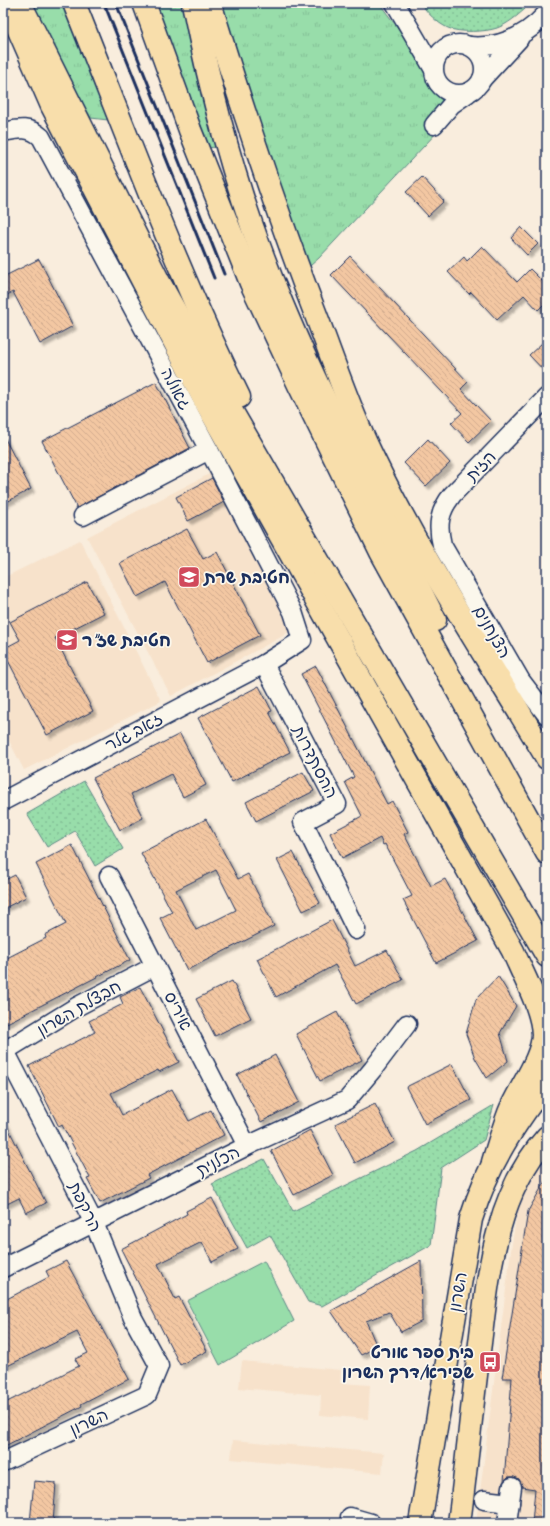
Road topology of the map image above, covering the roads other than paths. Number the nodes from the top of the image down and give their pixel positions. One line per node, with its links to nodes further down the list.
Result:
1 (7, 3): 29 (main road)
2 (20, 3): 20 (main road)
3 (74, 3): 20 (main road)
4 (144, 3): 26 (main road)
5 (193, 3): 25 (main road)
6 (210, 3): 23 (main road)
7 (395, 3): 9 (street)
8 (547, 13): 10 (street)
9 (409, 25): 11 (street); 12 (street)
10 (526, 32): 11 (street); 13 (street)
11 (461, 45): 12 (street); 13 (street)
12 (435, 75): 14 (street); 14 (street)
13 (482, 79): 14 (street)
14 (468, 93)
15 (3, 132): 17 (street, גאולה)
16 (547, 397): 19 (street, הזית)
17 (209, 450): 18 (street); 21 (street, גאולה)
18 (83, 516)
19 (442, 545): 22 (street, הצנחנים)
20 (321, 566): 30 (main road)
21 (264, 664): 24 (street, זאב גלר); 28 (street, ההסתדרות)
22 (547, 715)
23 (547, 758)
24 (3, 801)
25 (547, 845)
26 (547, 853)
27 (109, 876): 31 (street, איריס)
28 (356, 930)
29 (513, 951): 32 (main road); 39 (main road)
30 (547, 956)
31 (155, 966): 34 (street, חבצלת השרון); 37 (street, איריס)
32 (547, 989)
33 (407, 1024): 37 (street, הכלנית)
34 (4, 1052): 40 (street, הרקפת)
35 (547, 1081): 39 (main road, השרון)
36 (547, 1136): 41 (main road, השרון)
37 (247, 1146): 40 (street, הכלנית)
38 (547, 1158): 41 (main road)
39 (493, 1162): 46 (main road, השרון)
40 (94, 1223): 42 (street, הכלנית); 43 (street, הרקפת)
41 (498, 1230): 47 (main road, השרון)
42 (3, 1268)
43 (159, 1366): 44 (street, השרון)
44 (3, 1462)
45 (484, 1500): 48 (street)
46 (420, 1523)
47 (459, 1523)
48 (507, 1523)

